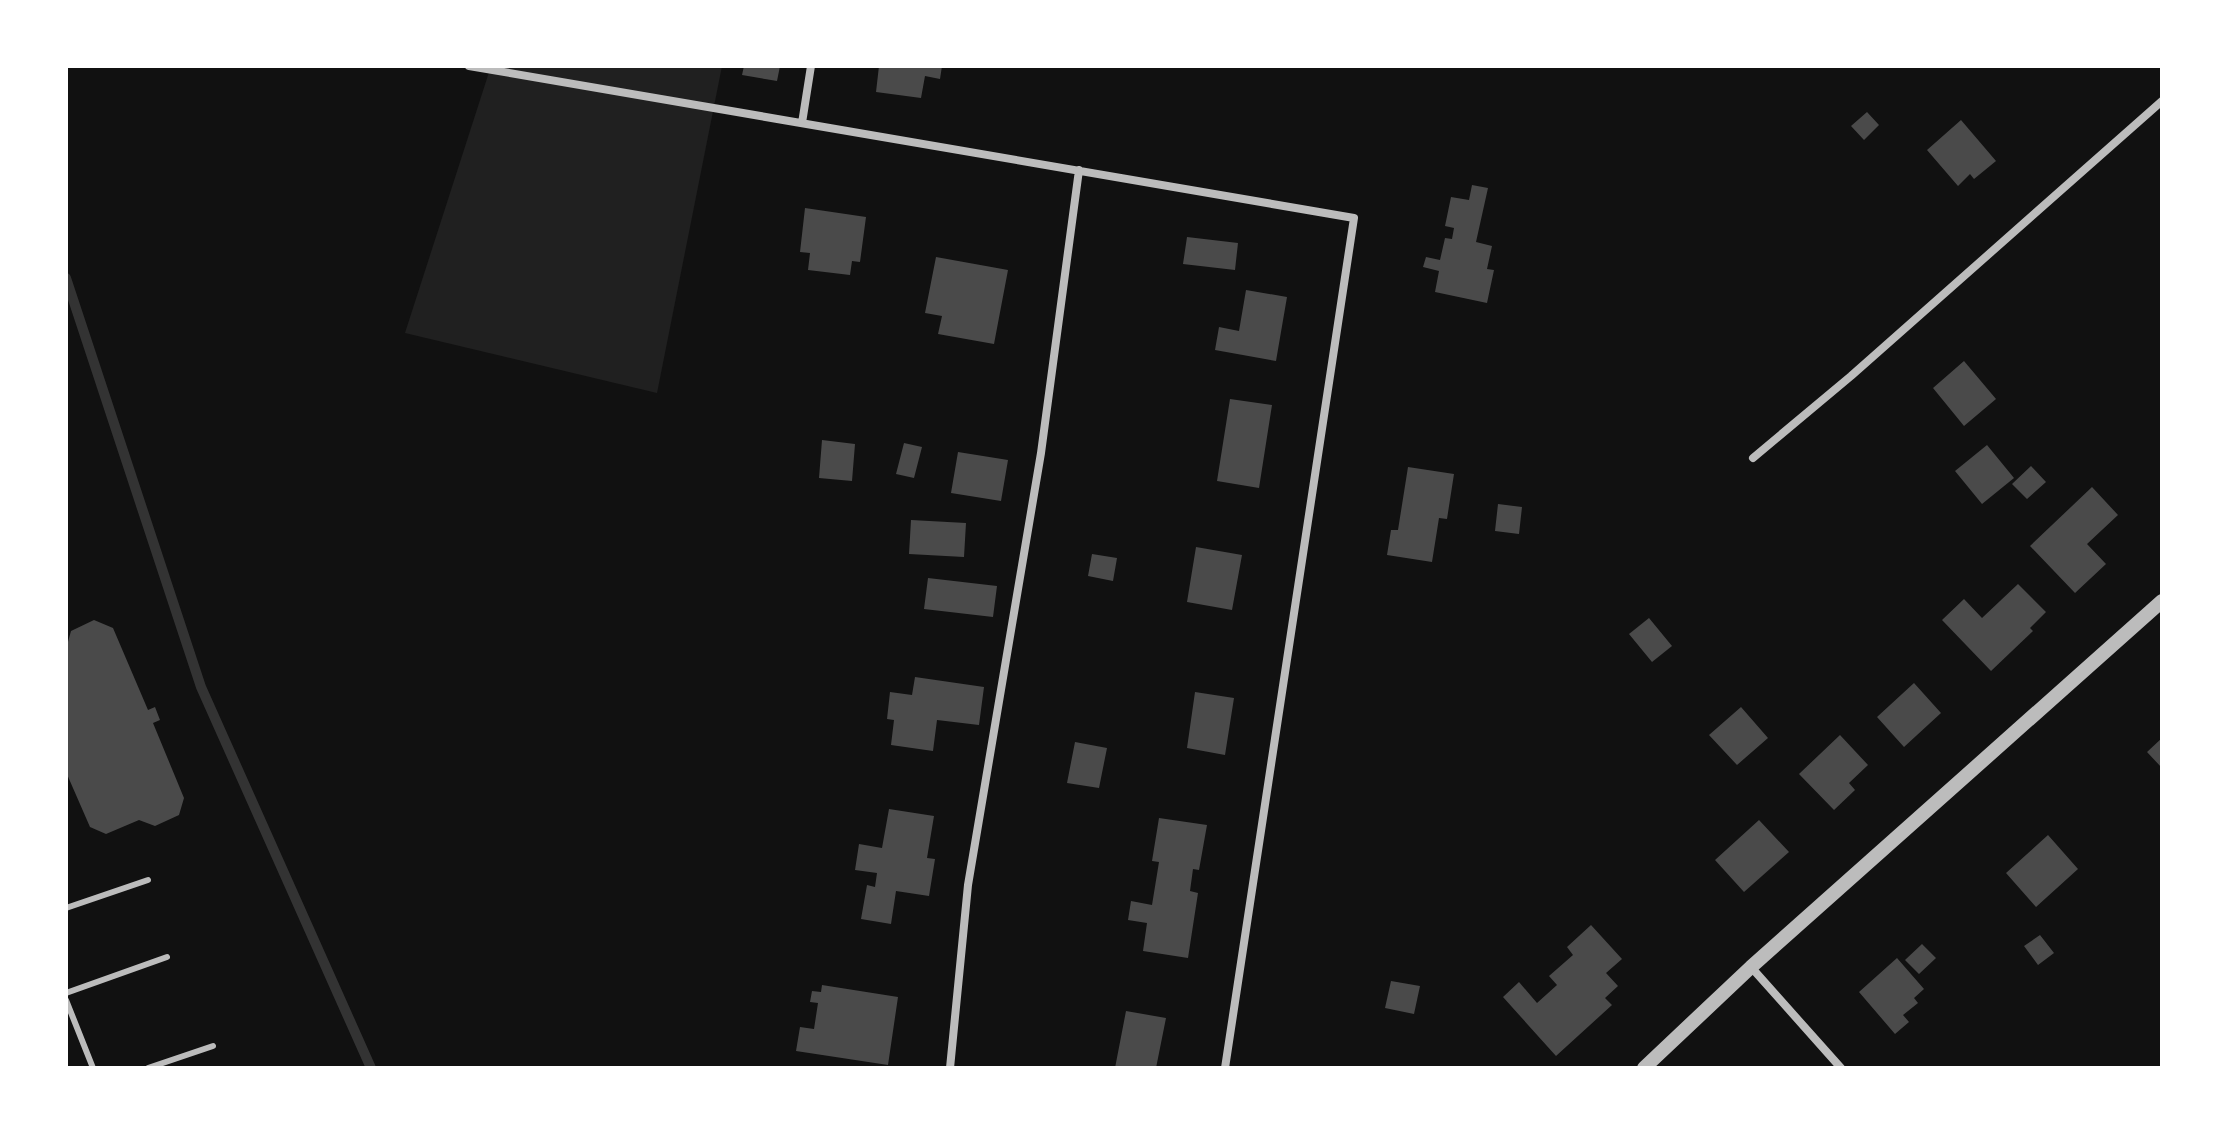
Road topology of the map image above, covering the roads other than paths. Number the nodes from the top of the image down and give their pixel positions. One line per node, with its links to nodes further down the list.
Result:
1 (469, 66): 4 (street)
2 (811, 66): 4 (street)
3 (2162, 101): 6 (street)
4 (802, 123): 5 (street)
5 (1079, 170): 17 (street); 18 (street)
6 (1753, 458)
7 (2162, 601): 11 (street)
8 (148, 880): 9 (lane)
9 (66, 908)
10 (167, 957): 12 (lane)
11 (1751, 967): 19 (street); 20 (street)
12 (66, 993)
13 (66, 1000): 15 (lane)
14 (213, 1046): 16 (lane)
15 (93, 1068)
16 (148, 1068)
17 (950, 1068)
18 (1225, 1068)
19 (1644, 1068)
20 (1841, 1068)

